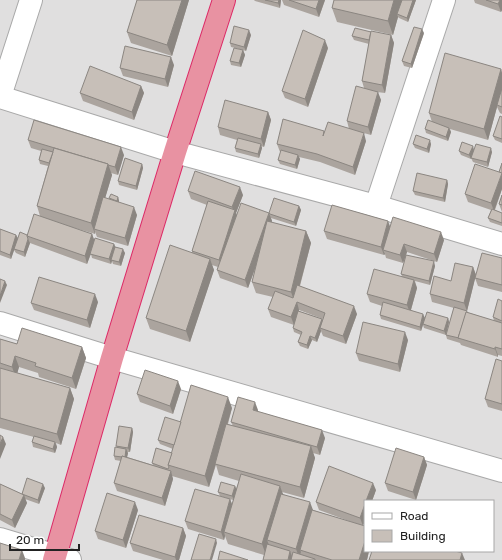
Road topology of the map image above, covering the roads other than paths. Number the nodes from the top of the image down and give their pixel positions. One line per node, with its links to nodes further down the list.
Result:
1 (31, 0): 4 (street)
2 (224, 0): 5 (highway)
3 (444, 0): 6 (street)
4 (0, 96): 5 (street)
5 (175, 152): 6 (street); 9 (highway)
6 (376, 206): 7 (street)
7 (502, 244)
8 (0, 323): 9 (street)
9 (112, 358): 10 (street); 12 (highway)
10 (502, 471)
11 (0, 539): 12 (street)
12 (60, 559)

